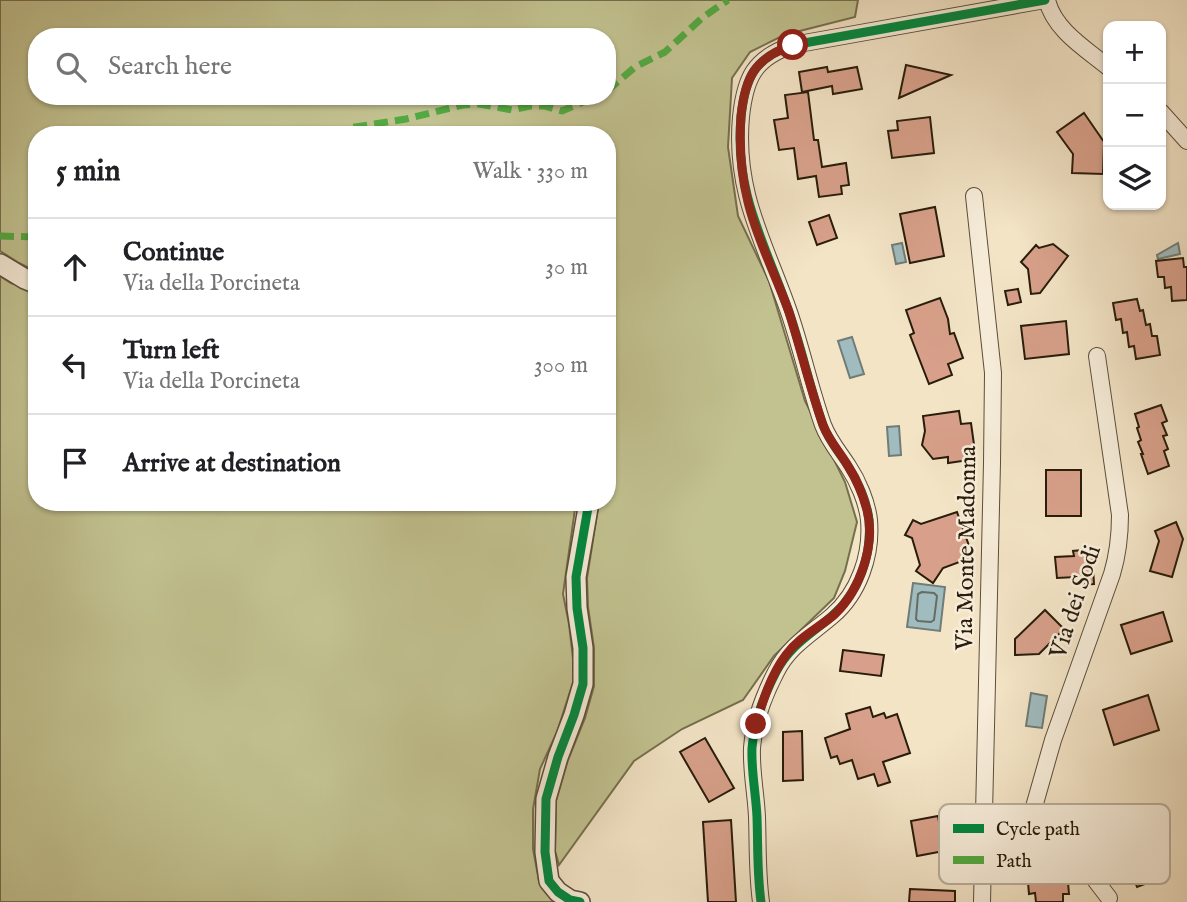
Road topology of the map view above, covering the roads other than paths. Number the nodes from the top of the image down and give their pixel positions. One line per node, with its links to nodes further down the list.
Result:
1 (1046, 0): 2 (street); 16 (street)
2 (1103, 63)
3 (1166, 118): 4 (street)
4 (1187, 142)
5 (974, 196): 10 (street, Via Monte Madonna)
6 (0, 264): 7 (street)
7 (28, 280)
8 (1097, 356): 11 (street, Via dei Sodi)
9 (587, 511): 15 (street)
10 (984, 804)
11 (1035, 804)
12 (982, 884): 17 (street, Via Monte Madonna)
13 (1098, 884): 14 (street)
14 (1109, 898)
15 (580, 902)
16 (761, 902)
17 (982, 902)

